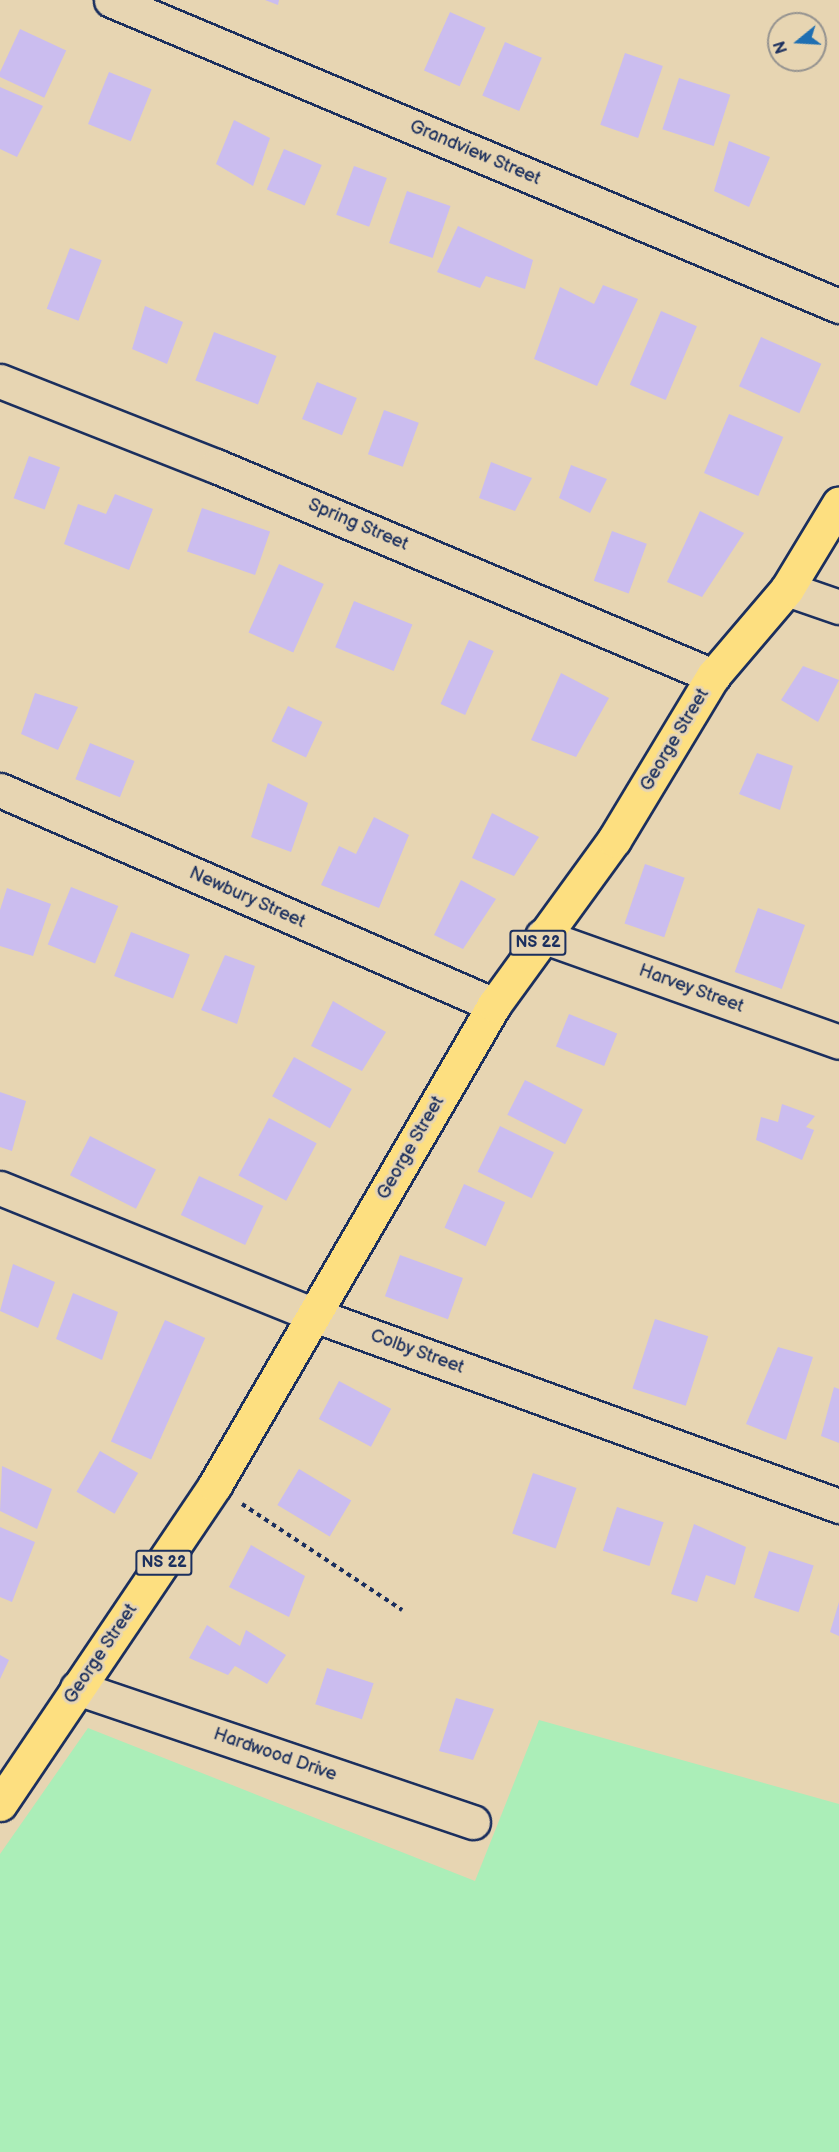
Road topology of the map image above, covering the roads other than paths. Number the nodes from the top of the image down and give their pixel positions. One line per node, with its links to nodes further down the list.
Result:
1 (111, 0): 2 (street, Grandview Street)
2 (839, 306)
3 (0, 381): 7 (street, Spring Street)
4 (839, 503): 5 (main road, George Street / NS 22)
5 (788, 589): 6 (street); 7 (main road, George Street / NS 22)
6 (839, 607)
7 (713, 676): 9 (main road, George Street / NS 22)
8 (0, 790): 10 (street, Newbury Street)
9 (542, 936): 10 (main road, George Street / NS 22); 11 (street, Harvey Street)
10 (494, 1005): 13 (main road, George Street / NS 22)
11 (839, 1042)
12 (0, 1188): 13 (street, Colby Street)
13 (317, 1316): 14 (street, Colby Street); 15 (main road, George Street / NS 22)
14 (839, 1506)
15 (77, 1688): 16 (main road, George Street / NS 22); 17 (street, Hardwood Drive)
16 (0, 1804)
17 (472, 1822)

